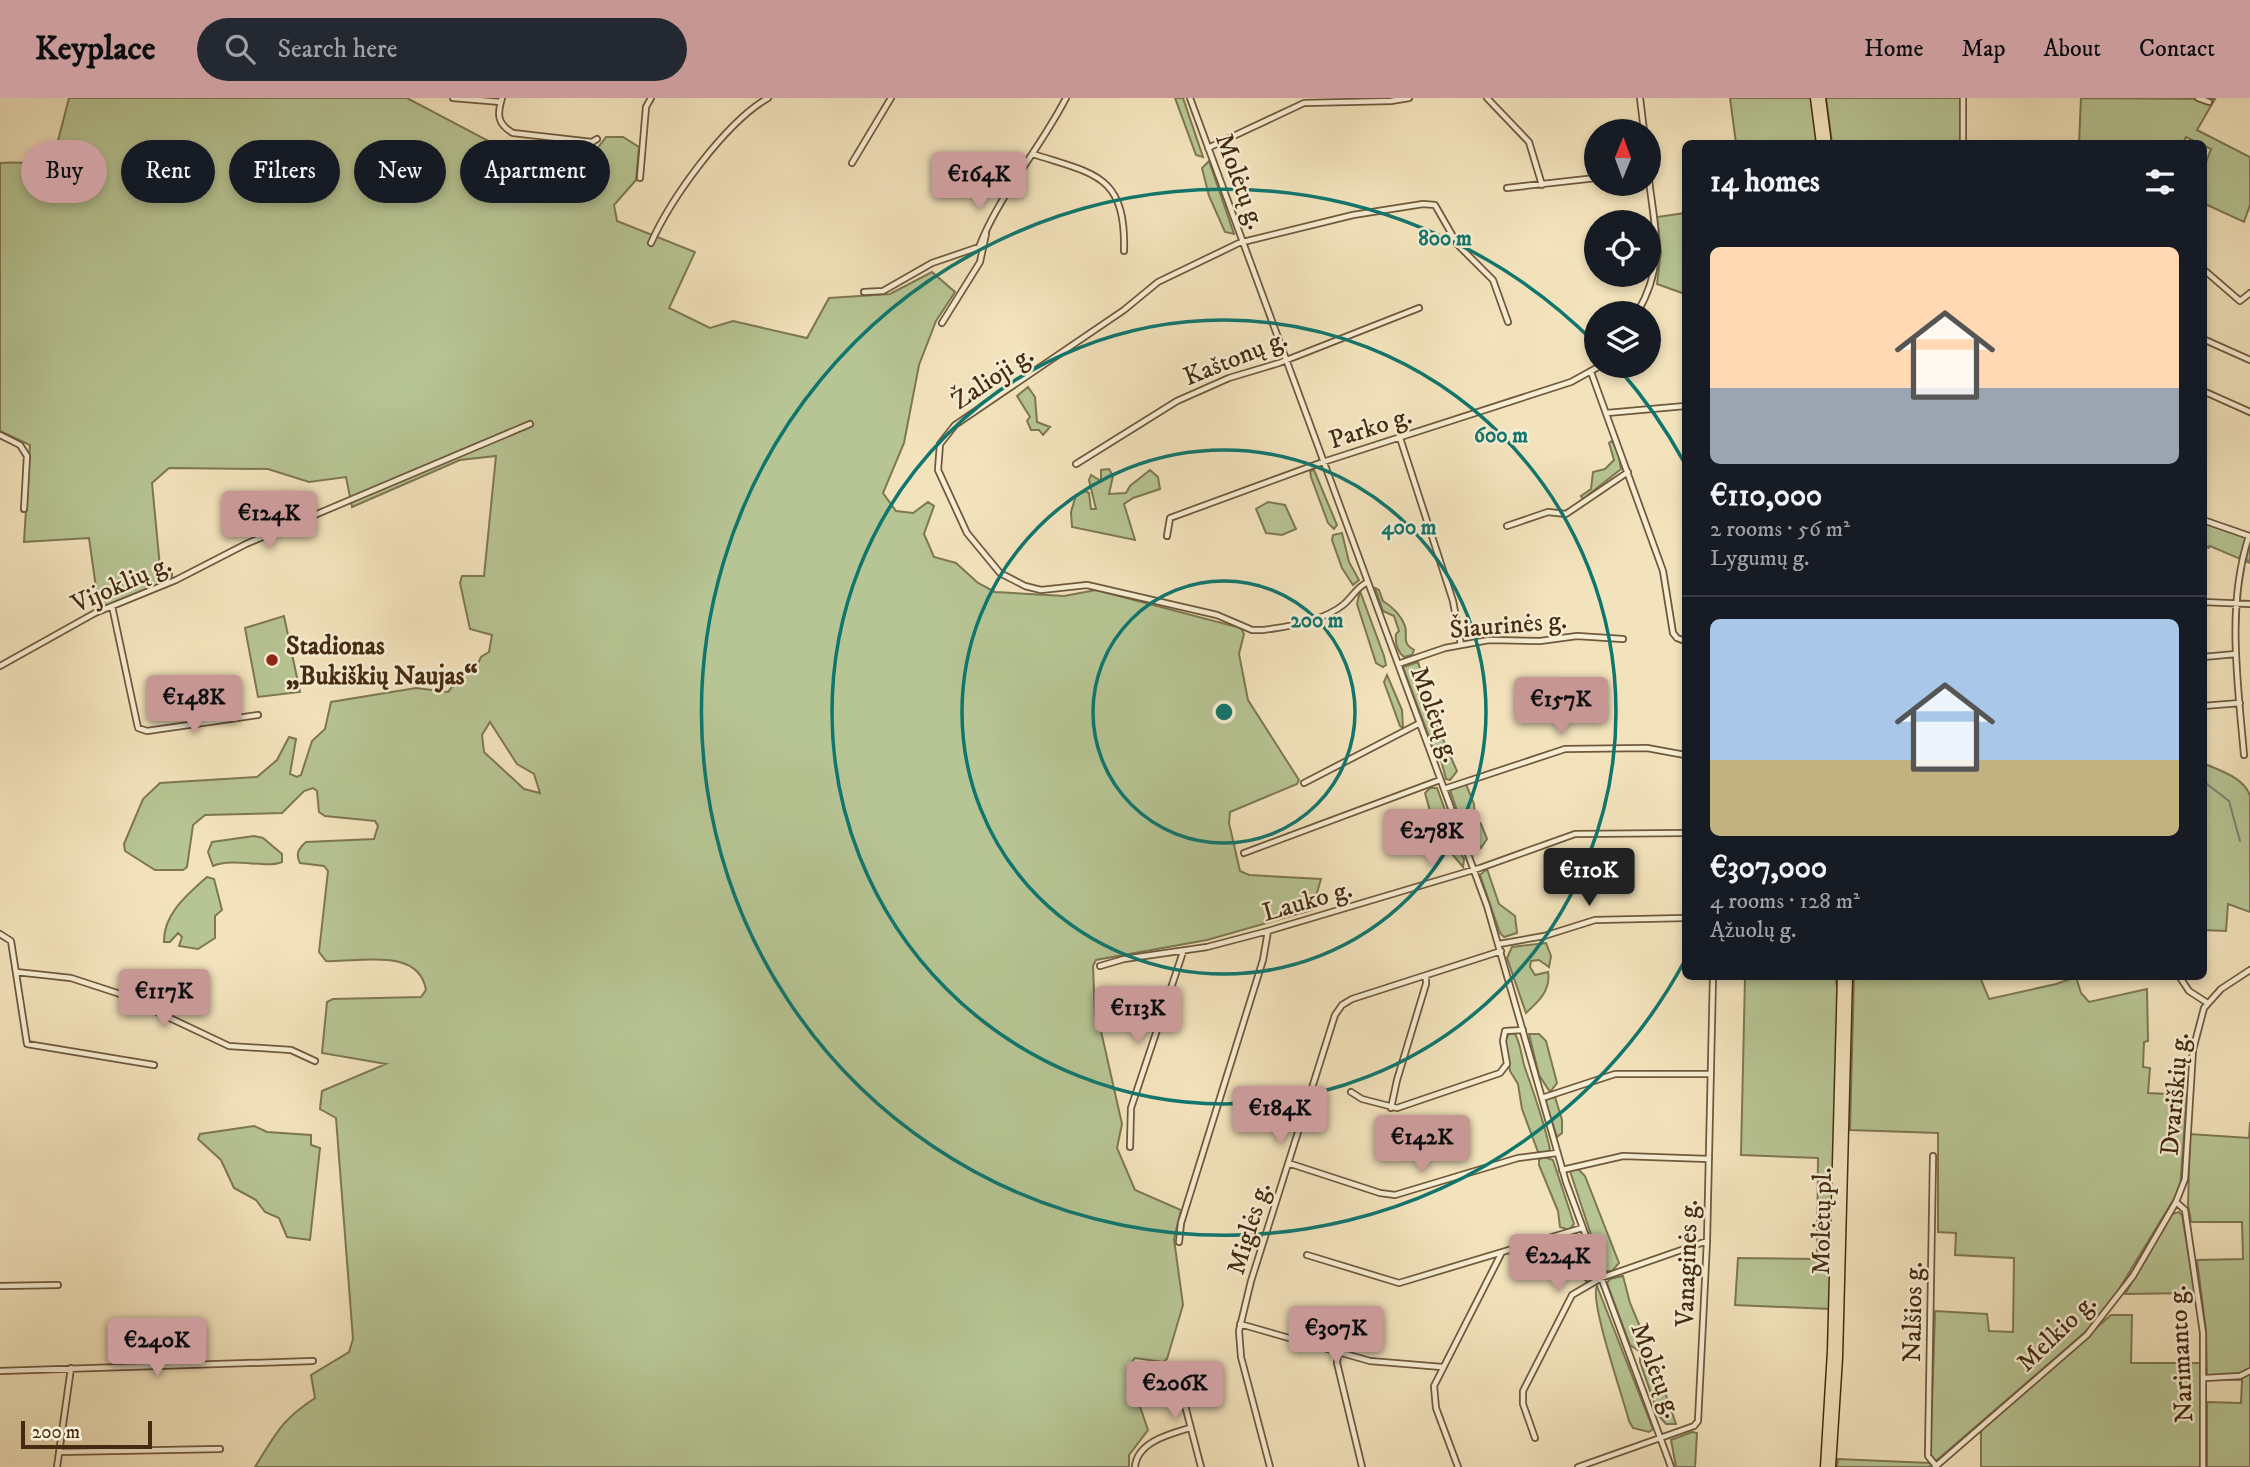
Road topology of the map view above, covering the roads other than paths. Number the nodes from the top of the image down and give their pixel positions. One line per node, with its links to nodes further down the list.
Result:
1 (453, 98): 14 (street)
2 (650, 98): 25 (street)
3 (768, 98): 32 (street)
4 (891, 98): 24 (street)
5 (1066, 98): 23 (street)
6 (1190, 98): 22 (street, Molėtų g.)
7 (1409, 98): 15 (street)
8 (1487, 98): 27 (street)
9 (1640, 98): 17 (street)
10 (1815, 98): 20 (highway)
11 (1821, 98): 21 (highway)
12 (1963, 98): 19 (street)
13 (2198, 98): 16 (street)
14 (502, 100): 18 (street)
15 (1303, 101): 22 (street)
16 (2209, 102)
17 (1643, 119)
18 (597, 139)
19 (1963, 139)
20 (1820, 140)
21 (1826, 140)
22 (1208, 148): 31 (street, Molėtų g.)
23 (1033, 154): 30 (street); 33 (street)
24 (852, 163)
25 (640, 178)
26 (1584, 180): 27 (street)
27 (1542, 185): 28 (street)
28 (1507, 188)
29 (1650, 196): 37 (street)
30 (986, 229): 35 (street); 40 (street)
31 (1242, 242): 39 (street, Žalioji g.); 42 (street, Molėtų g.); 61 (street, Žalioji g.)
32 (651, 243)
33 (1124, 251)
34 (2207, 271): 36 (street)
35 (864, 292)
36 (2250, 293)
37 (1644, 301)
38 (1419, 308): 42 (street, Kaštonų g.)
39 (1508, 322)
40 (942, 323)
41 (2207, 341): 43 (street)
42 (1285, 358): 53 (street, Molėtų g.); 54 (street, Kaštonų g.)
43 (2250, 360)
44 (1584, 375): 52 (street, Parko g.)
45 (1593, 378): 49 (street)
46 (2207, 393): 48 (street)
47 (1682, 406): 49 (street)
48 (2250, 412)
49 (1607, 413): 55 (street)
50 (530, 424): 65 (street, Vijoklių g.)
51 (0, 435): 56 (street)
52 (1400, 438): 53 (street, Parko g.); 68 (street)
53 (1323, 462): 59 (street, Parko g.); 61 (street, Molėtų g.)
54 (1076, 464)
55 (1628, 472): 58 (street); 67 (street)
56 (24, 509)
57 (2207, 521): 60 (street)
58 (1507, 526)
59 (1167, 536)
60 (2249, 537): 62 (street)
61 (1368, 582): 71 (street, Molėtų g.)
62 (2238, 601): 63 (street); 64 (street); 69 (street)
63 (2207, 602)
64 (2250, 604)
65 (112, 606): 72 (street, Vijoklių g.); 75 (street)
66 (1623, 639): 68 (street, Šiaurinės g.)
67 (1682, 639)
68 (1461, 645): 71 (street, Šiaurinės g.)
69 (2235, 654): 70 (street); 73 (street)
70 (2207, 657)
71 (1398, 664): 76 (street, Molėtų g.)
72 (0, 666)
73 (2240, 703): 74 (street); 78 (street)
74 (2207, 706)
75 (258, 715)
76 (1420, 723): 79 (street, Molėtų g.); 80 (street)
77 (1682, 754): 81 (street)
78 (2244, 755)
79 (1440, 780): 81 (street, Molėtų g.); 83 (street)
80 (1304, 783)
81 (1444, 789): 84 (street, Molėtų g.)
82 (1682, 833): 84 (street, Lauko g.)
83 (1244, 853)
84 (1474, 869): 86 (street, Lauko g.); 88 (street, Molėtų g.)
85 (1682, 918): 88 (street)
86 (1268, 931): 90 (street, Lauko g.); 116 (street)
87 (0, 934): 93 (street)
88 (1499, 944): 89 (street, Molėtų g.)
89 (1500, 951): 94 (street, Miglės g.); 100 (street, Molėtų g.)
90 (1183, 952): 91 (street, Lauko g.); 107 (street)
91 (1100, 966)
92 (2250, 970): 99 (street, Dvariškių g.)
93 (16, 972): 101 (street); 102 (street)
94 (1426, 976): 106 (street); 111 (street, Miglės g.)
95 (1713, 980): 103 (street, Vanaginės g.)
96 (1842, 980): 144 (highway, Molėtų pl.)
97 (1849, 980): 145 (highway, Molėtų pl.)
98 (2182, 980): 99 (street)
99 (2206, 1002): 113 (street, Dvariškių g.)
100 (1523, 1030): 105 (street, Molėtų g.); 106 (street)
101 (315, 1061)
102 (154, 1065)
103 (1709, 1073): 105 (street); 110 (street, Vanaginės g.)
104 (1351, 1092): 106 (street)
105 (1542, 1098): 108 (street, Molėtų g.)
106 (1391, 1108)
107 (1130, 1147)
108 (1557, 1153): 111 (street); 112 (street, Molėtų g.)
109 (1933, 1156): 146 (street, Nalšios g.)
110 (1709, 1159): 112 (street); 115 (street, Vanaginės g.)
111 (1288, 1163): 122 (street, Miglės g.)
112 (1562, 1170): 114 (street, Molėtų g.)
113 (2176, 1202): 130 (street, Narimanto g.); 146 (street, Melkio g.)
114 (1582, 1228): 117 (street); 119 (street, Molėtų g.)
115 (1707, 1241): 119 (street); 132 (street, Vanaginės g.)
116 (1179, 1242)
117 (1501, 1253): 118 (street); 126 (street)
118 (1307, 1255)
119 (1601, 1278): 132 (street, Molėtų g.); 133 (street)
120 (58, 1285): 121 (street)
121 (0, 1286)
122 (1240, 1324): 123 (street); 139 (street, Miglės g.)
123 (1338, 1353): 126 (street); 140 (street)
124 (313, 1361): 127 (street)
125 (1175, 1367): 131 (street)
126 (1441, 1367): 141 (street)
127 (71, 1368): 128 (street); 135 (street)
128 (0, 1371)
129 (2250, 1371): 130 (street)
130 (2205, 1378): 147 (street, Narimanto g.)
131 (1190, 1428): 137 (street); 138 (street)
132 (1661, 1437): 142 (street, Vanaginės g.); 143 (street, Molėtų g.)
133 (1535, 1438)
134 (220, 1449): 135 (street)
135 (59, 1452): 136 (street)
136 (57, 1467)
137 (1135, 1467)
138 (1201, 1467)
139 (1270, 1467)
140 (1362, 1467)
141 (1458, 1467)
142 (1578, 1467)
143 (1671, 1467)
144 (1825, 1467)
145 (1831, 1467)
146 (1935, 1467)
147 (2203, 1467)

